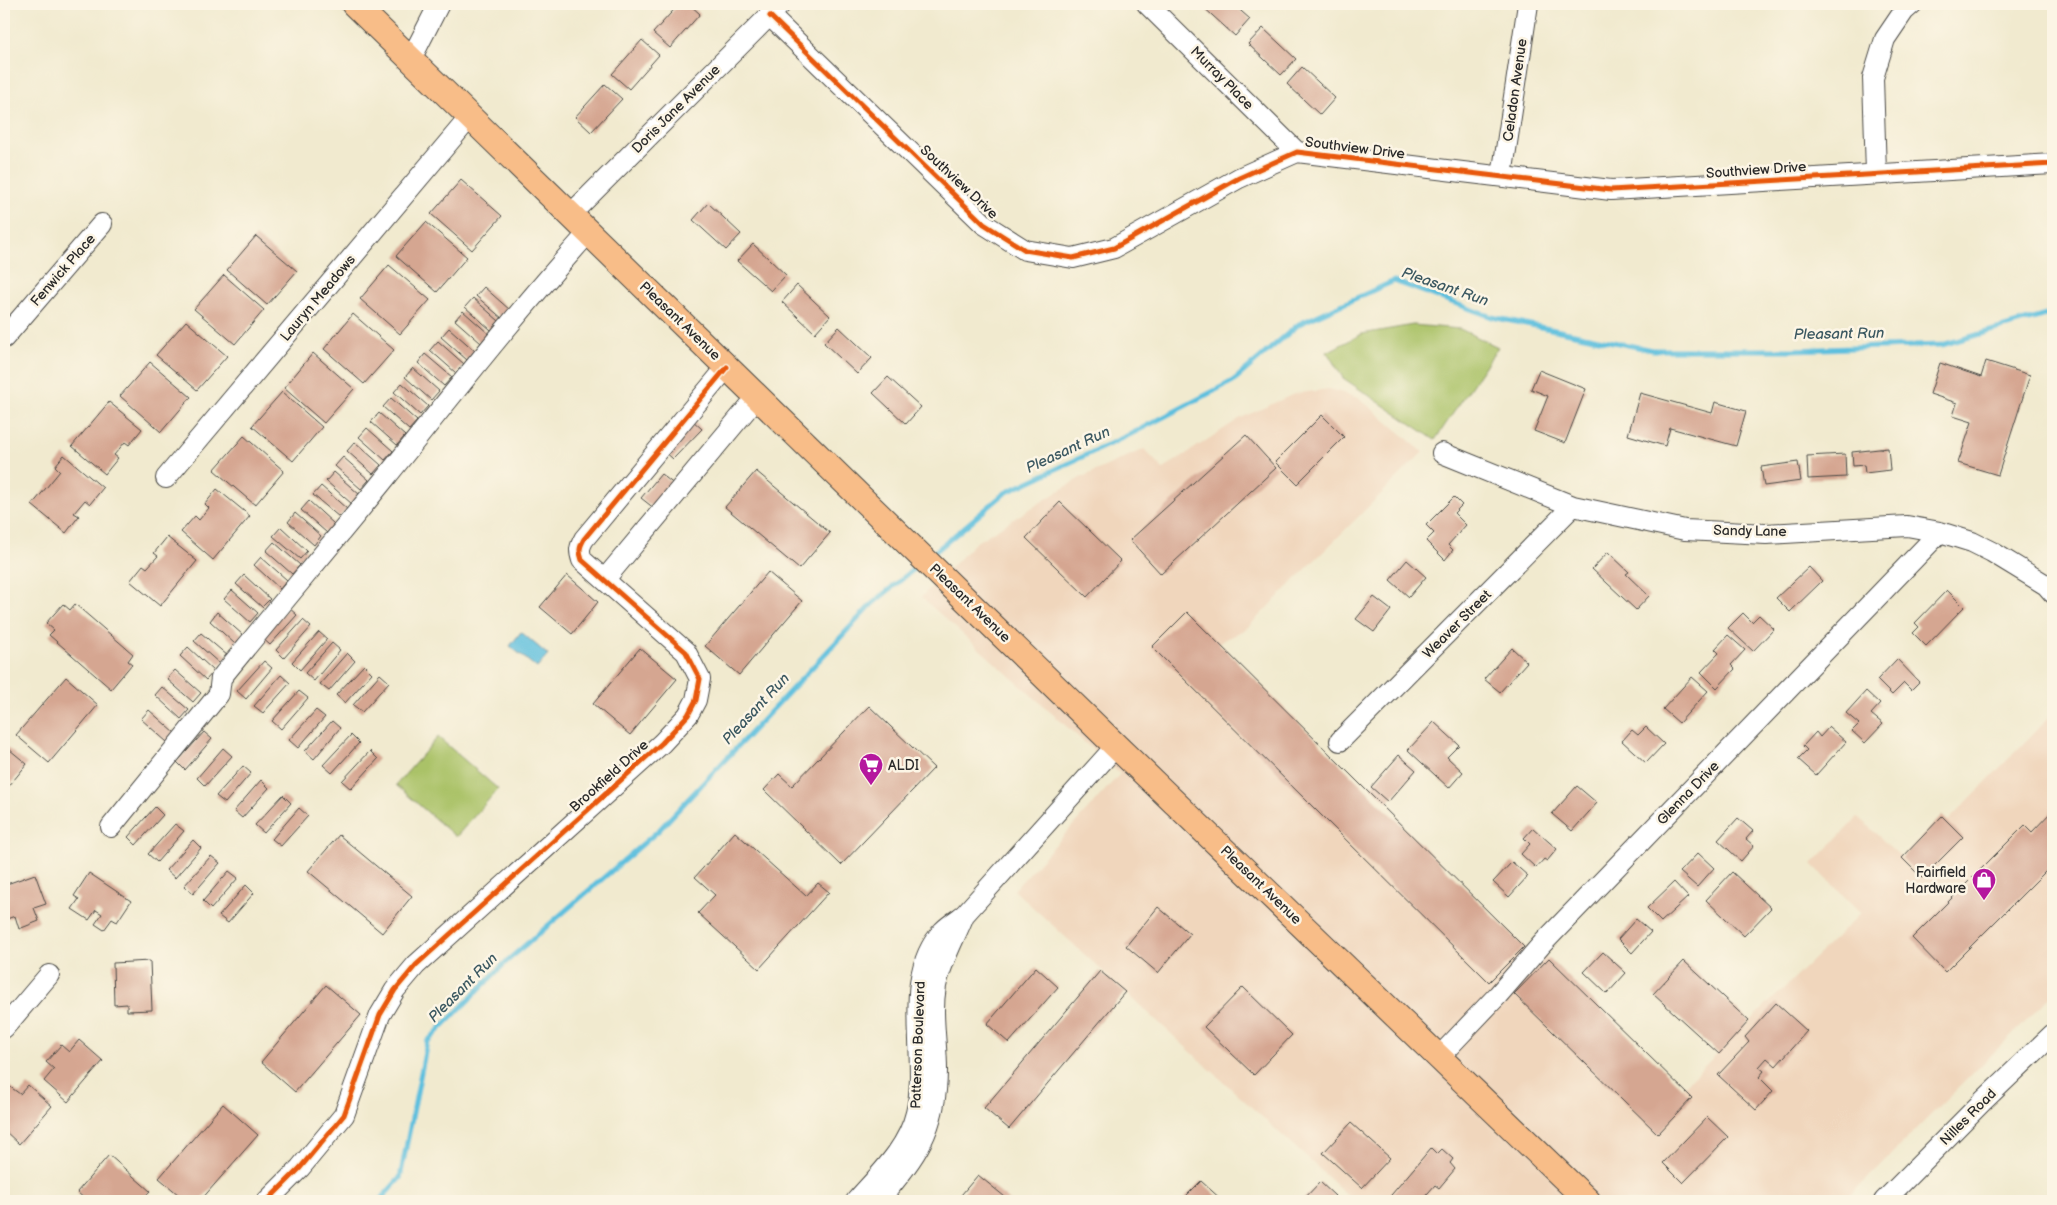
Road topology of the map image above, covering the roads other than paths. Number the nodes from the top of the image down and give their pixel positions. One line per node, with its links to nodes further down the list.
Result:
1 (354, 4): 7 (main road, Pleasant Avenue)
2 (439, 4): 7 (street)
3 (1148, 4): 9 (street, Murray Place)
4 (1528, 4): 12 (street, Celadon Avenue)
5 (1912, 4): 11 (street)
6 (776, 10): 9 (street, Southview Drive); 13 (street, Doris Jane Avenue)
7 (411, 59): 8 (main road, Pleasant Avenue)
8 (470, 117): 13 (main road, Pleasant Avenue); 20 (street, Lauryn Meadows)
9 (1297, 152): 12 (street, Southview Drive)
10 (2053, 164): 11 (street, Southview Drive)
11 (1876, 174): 12 (street, Southview Drive)
12 (1502, 176)
13 (572, 214): 15 (main road, Pleasant Avenue)
14 (102, 224): 16 (street, Fenwick Place)
15 (589, 232): 17 (main road, Pleasant Avenue); 27 (street)
16 (4, 338)
17 (727, 367): 18 (main road, Pleasant Avenue); 23 (street, Brookfield Drive)
18 (757, 397): 23 (street); 26 (main road, Pleasant Avenue)
19 (1442, 453): 21 (street, Sandy Lane)
20 (166, 478)
21 (1573, 506): 22 (street, Sandy Lane); 25 (street, Weaver Street)
22 (1940, 532): 24 (street, Sandy Lane); 32 (street, Glenna Drive)
23 (605, 579): 33 (street, Brookfield Drive)
24 (2053, 593)
25 (1340, 741)
26 (1116, 746): 28 (street, Patterson Boulevard); 32 (main road, Pleasant Avenue)
27 (110, 827)
28 (964, 915): 34 (street, Patterson Boulevard); 35 (street, Patterson Boulevard)
29 (49, 975): 30 (street)
30 (4, 1028)
31 (2053, 1034): 37 (street, Nilles Road)
32 (1439, 1057): 36 (main road, Pleasant Avenue)
33 (267, 1201)
34 (856, 1201)
35 (878, 1201)
36 (1588, 1201)
37 (1884, 1201)

